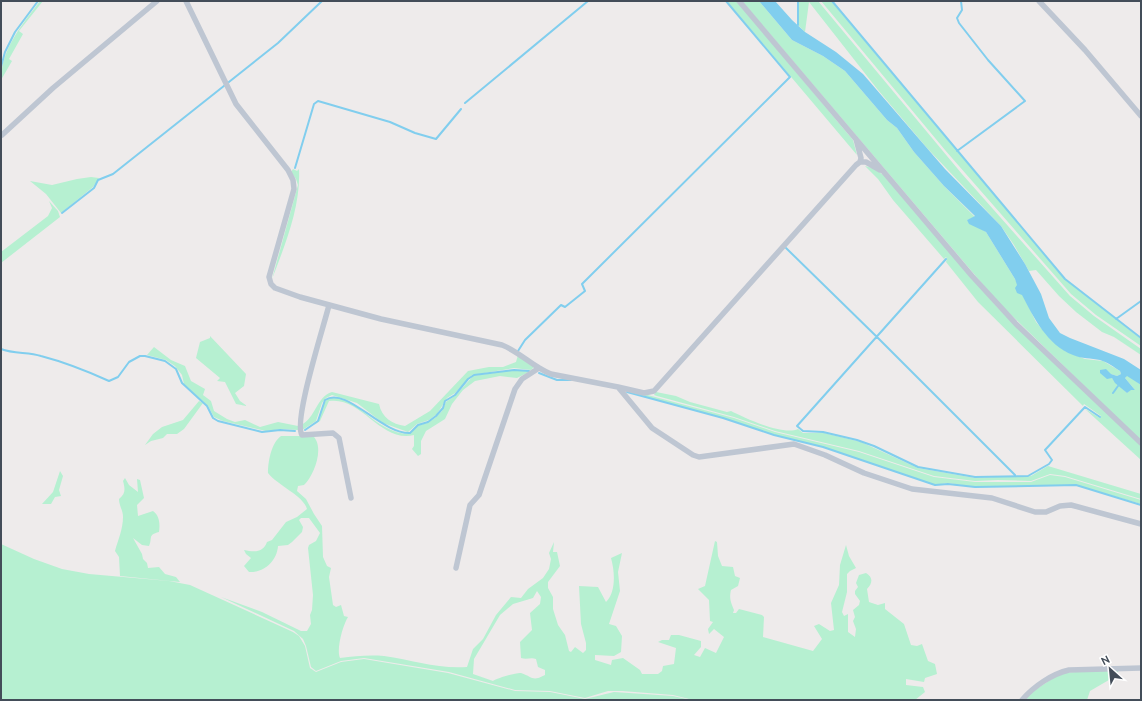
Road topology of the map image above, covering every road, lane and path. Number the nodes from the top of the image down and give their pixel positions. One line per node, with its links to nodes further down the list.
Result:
1 (157, 1): 6 (street)
2 (186, 1): 10 (street)
3 (739, 1): 7 (street)
4 (1039, 1): 5 (street)
5 (1141, 116)
6 (2, 135)
7 (856, 138): 8 (street); 9 (street)
8 (860, 162): 9 (street); 12 (street)
9 (886, 174): 13 (street)
10 (329, 305): 11 (street); 14 (street)
11 (539, 368): 12 (street); 16 (street)
12 (618, 387): 15 (street)
13 (1141, 443)
14 (351, 498)
15 (1141, 524)
16 (456, 568)
17 (1141, 668): 18 (street)
18 (1022, 700)

